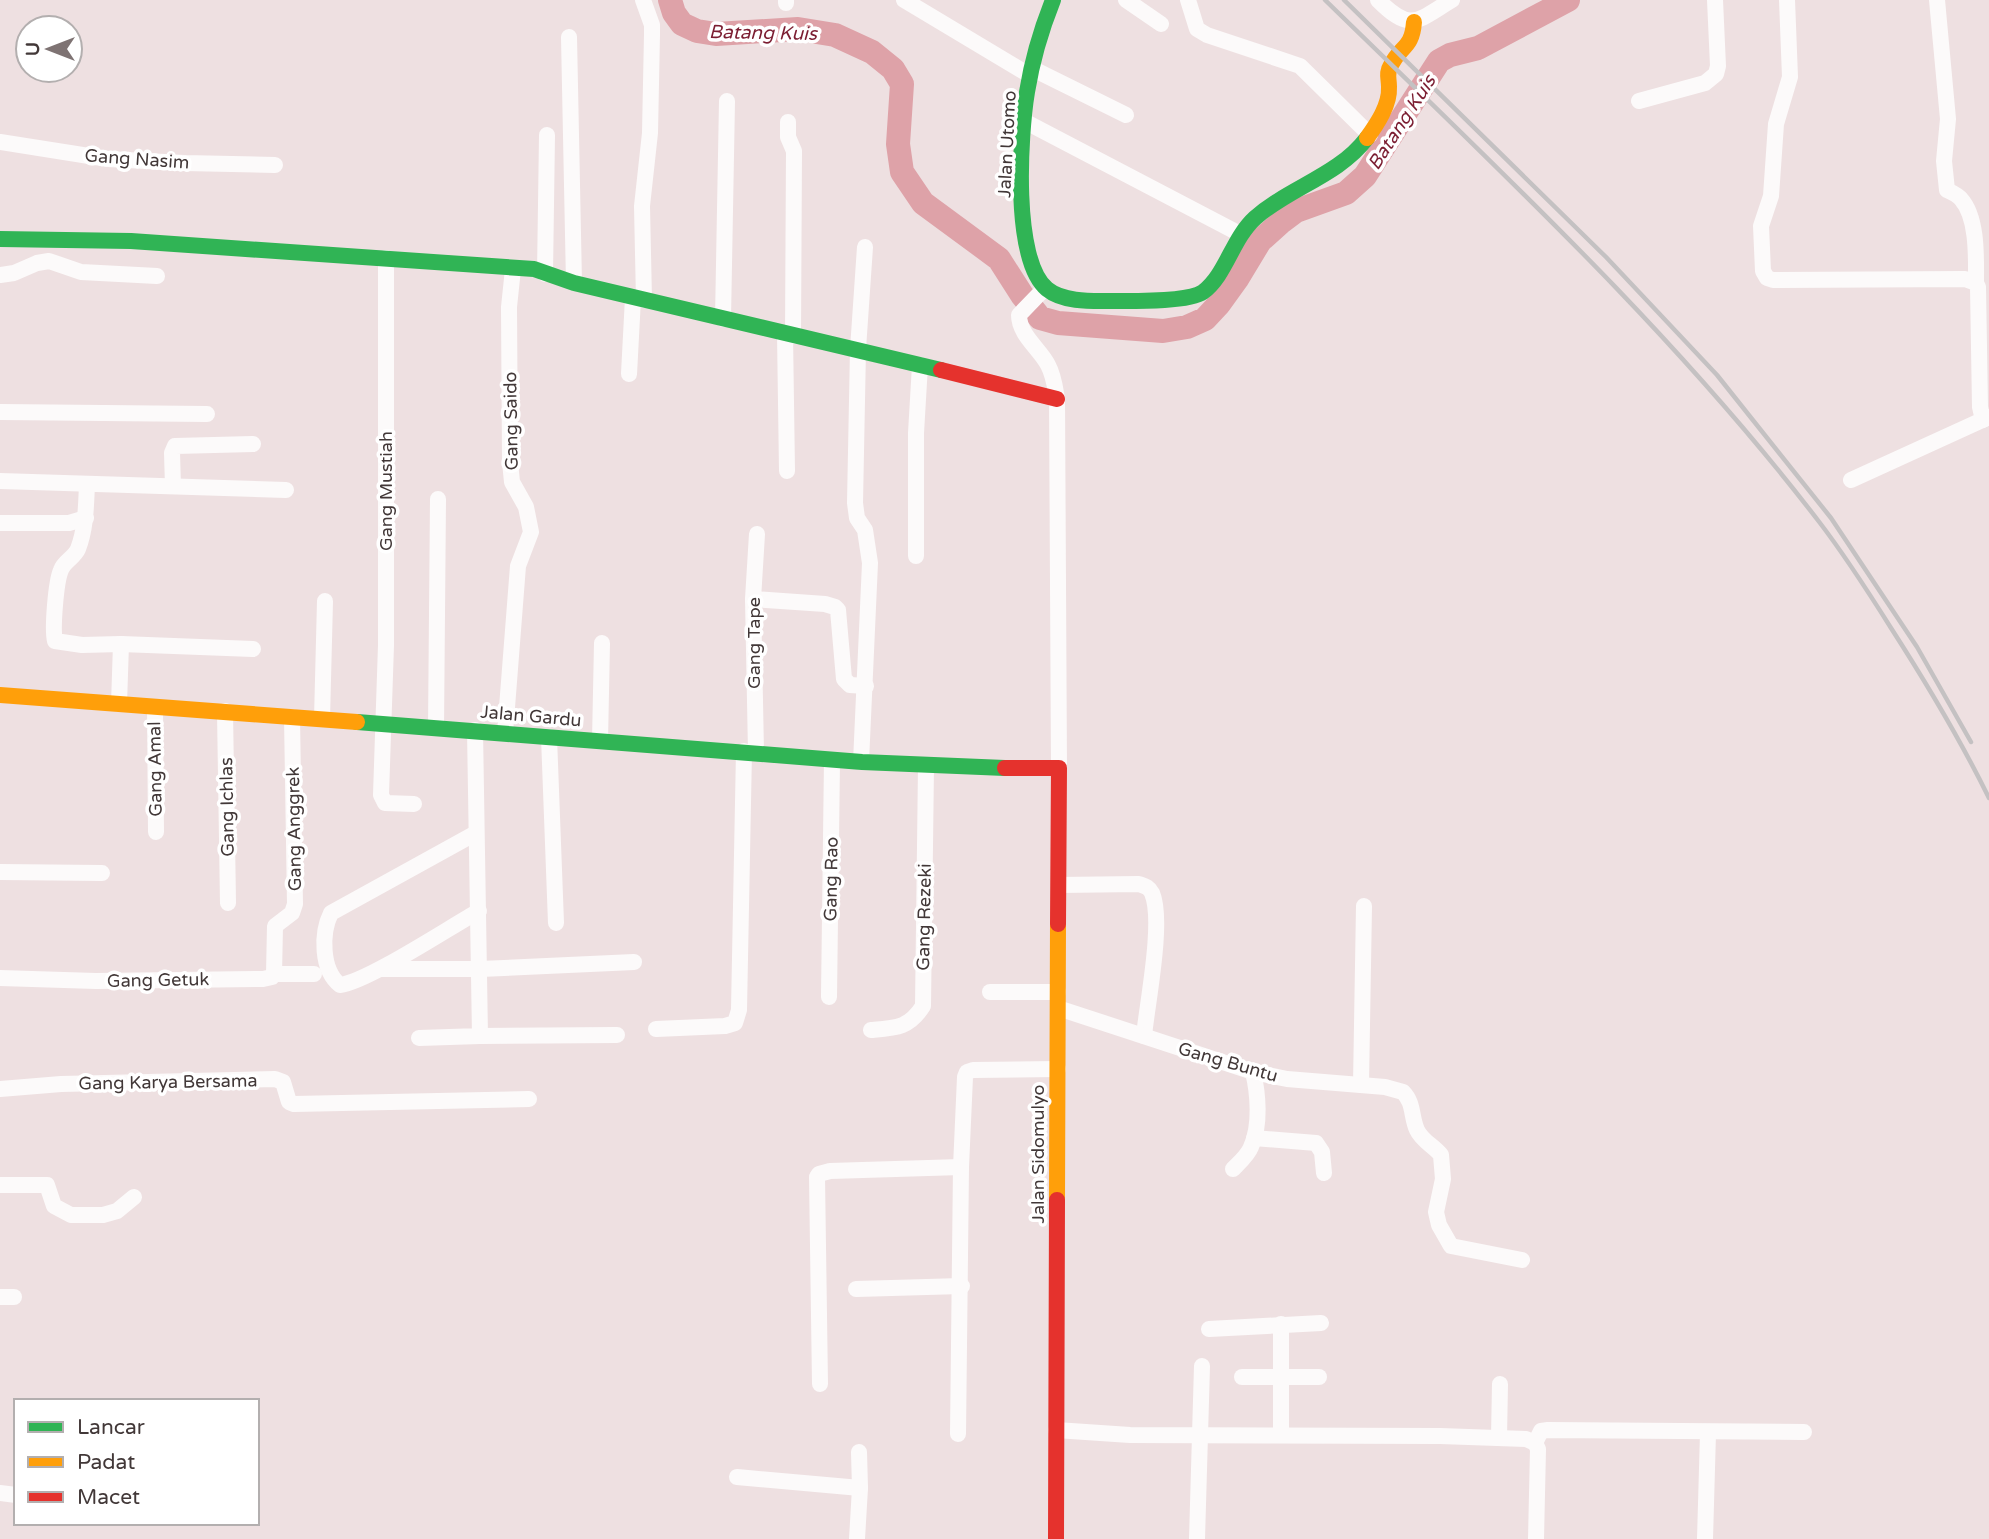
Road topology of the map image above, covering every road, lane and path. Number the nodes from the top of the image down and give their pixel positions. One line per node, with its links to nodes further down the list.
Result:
1 (643, 0): 35 (street)
2 (904, 0): 14 (street)
3 (1053, 0): 14 (street, Jalan Utomo)
4 (1126, 0): 12 (street)
5 (1188, 0): 21 (street)
6 (1378, 0): 11 (street)
7 (1452, 0): 11 (street)
8 (1714, 0): 16 (street)
9 (1787, 0): 33 (street)
10 (1937, 0): 33 (street)
11 (1414, 22): 21 (street)
12 (1161, 24)
13 (569, 37): 32 (street)
14 (1032, 73): 17 (street); 18 (street, Jalan Utomo)
15 (727, 101): 36 (street)
16 (1639, 101)
17 (1126, 115)
18 (1024, 121): 24 (street); 34 (street, Jalan Utomo)
19 (788, 122): 37 (street)
20 (547, 135): 29 (street)
21 (1370, 135): 24 (street)
22 (0, 142): 23 (street, Gang Nasim)
23 (275, 164)
24 (1240, 234): 34 (street)
25 (0, 239): 27 (street)
26 (865, 247): 38 (street)
27 (386, 258): 28 (street); 69 (street, Gang Mustiah)
28 (513, 269): 29 (street); 72 (street, Gang Saido)
29 (545, 274): 32 (street)
30 (0, 275): 31 (street)
31 (157, 276)
32 (574, 283): 35 (street)
33 (1976, 283): 44 (street)
34 (1041, 293): 41 (street)
35 (639, 299): 36 (street); 40 (street)
36 (723, 319): 37 (street)
37 (789, 335): 38 (street); 46 (street)
38 (858, 349): 39 (street); 62 (street)
39 (920, 365): 41 (street); 56 (street)
40 (629, 374)
41 (1057, 399): 79 (street)
42 (0, 412): 43 (street)
43 (207, 414)
44 (1986, 419): 47 (street)
45 (253, 443): 50 (street)
46 (787, 471)
47 (1851, 480)
48 (0, 481): 49 (street)
49 (87, 484): 50 (street); 53 (street)
50 (173, 486): 51 (street)
51 (286, 490)
52 (438, 499): 70 (street)
53 (86, 518): 54 (street); 60 (street)
54 (0, 523)
55 (757, 534): 57 (street, Gang Tape)
56 (916, 556)
57 (753, 598): 62 (street); 75 (street, Gang Tape)
58 (325, 601): 68 (street)
59 (602, 643): 74 (street)
60 (121, 644): 61 (street); 64 (street)
61 (253, 649)
62 (866, 686): 77 (street)
63 (0, 695): 64 (street, Jalan Gardu)
64 (119, 704): 65 (street, Jalan Gardu)
65 (155, 707): 66 (street, Jalan Gardu); 81 (street, Gang Amal)
66 (226, 711): 67 (street, Jalan Gardu); 86 (street, Gang Ichlas)
67 (292, 717): 68 (street, Jalan Gardu); 93 (street, Gang Anggrek)
68 (322, 719): 69 (street, Jalan Gardu)
69 (382, 723): 70 (street, Jalan Gardu); 80 (street, Gang Mustiah)
70 (436, 728): 71 (street, Jalan Gardu)
71 (475, 730): 72 (street, Jalan Gardu); 82 (street)
72 (505, 733): 73 (street, Jalan Gardu)
73 (549, 737): 74 (street, Jalan Gardu); 89 (street)
74 (600, 741): 75 (street, Jalan Gardu)
75 (750, 751): 76 (street, Jalan Gardu); 99 (street, Gang Tape)
76 (832, 760): 77 (street, Jalan Gardu); 97 (street, Gang Rao)
77 (861, 762): 78 (street, Jalan Gardu)
78 (926, 766): 79 (street, Jalan Gardu); 100 (street, Gang Rezeki)
79 (1059, 768): 85 (street, Jalan Sidomulyo)
80 (414, 804)
81 (156, 832)
82 (476, 833): 88 (street); 91 (street)
83 (0, 872): 84 (street)
84 (102, 873)
85 (1059, 885): 98 (street, Jalan Sidomulyo); 103 (street)
86 (228, 903)
87 (1364, 906): 107 (street)
88 (479, 911): 91 (street); 92 (street)
89 (556, 923)
90 (634, 962): 92 (street)
91 (379, 968): 92 (street)
92 (480, 969): 102 (street)
93 (274, 974): 94 (street, Gang Getuk); 95 (street, Gang Getuk)
94 (314, 974)
95 (0, 978)
96 (990, 992): 98 (street, Gang Buntu)
97 (829, 997)
98 (1058, 1000): 103 (street, Gang Buntu); 105 (street, Jalan Sidomulyo)
99 (656, 1029)
100 (871, 1030)
101 (617, 1035): 102 (street)
102 (480, 1036): 104 (street)
103 (1144, 1036): 106 (street, Gang Buntu)
104 (419, 1038)
105 (1058, 1069): 111 (street); 128 (street, Jalan Sidomulyo)
106 (1253, 1072): 107 (street, Gang Buntu); 110 (street)
107 (1362, 1085): 116 (street, Gang Buntu)
108 (0, 1088): 109 (street, Gang Karya Bersama)
109 (529, 1099)
110 (1254, 1138): 112 (street); 113 (street)
111 (961, 1167): 117 (street); 126 (street)
112 (1233, 1169)
113 (1324, 1173)
114 (0, 1185): 115 (street)
115 (134, 1197)
116 (1522, 1260)
117 (962, 1286): 118 (street); 131 (street)
118 (856, 1289)
119 (1321, 1323): 120 (street)
120 (1281, 1324): 121 (street); 124 (street)
121 (1209, 1329)
122 (1202, 1366): 133 (street)
123 (1242, 1377): 124 (street)
124 (1280, 1377): 125 (street); 132 (street)
125 (1319, 1377)
126 (820, 1384)
127 (1500, 1384): 134 (street)
128 (1056, 1430): 133 (street); 140 (street, Jalan Sidomulyo)
129 (1804, 1432): 130 (street)
130 (1708, 1433): 135 (street); 143 (street)
131 (958, 1434)
132 (1281, 1434): 133 (street); 134 (street)
133 (1200, 1436): 141 (street)
134 (1499, 1437): 135 (street)
135 (1535, 1443): 142 (street)
136 (859, 1452): 138 (street)
137 (737, 1477): 138 (street)
138 (860, 1488): 139 (street)
139 (857, 1539)
140 (1056, 1539)
141 (1197, 1539)
142 (1536, 1539)
143 (1705, 1539)

